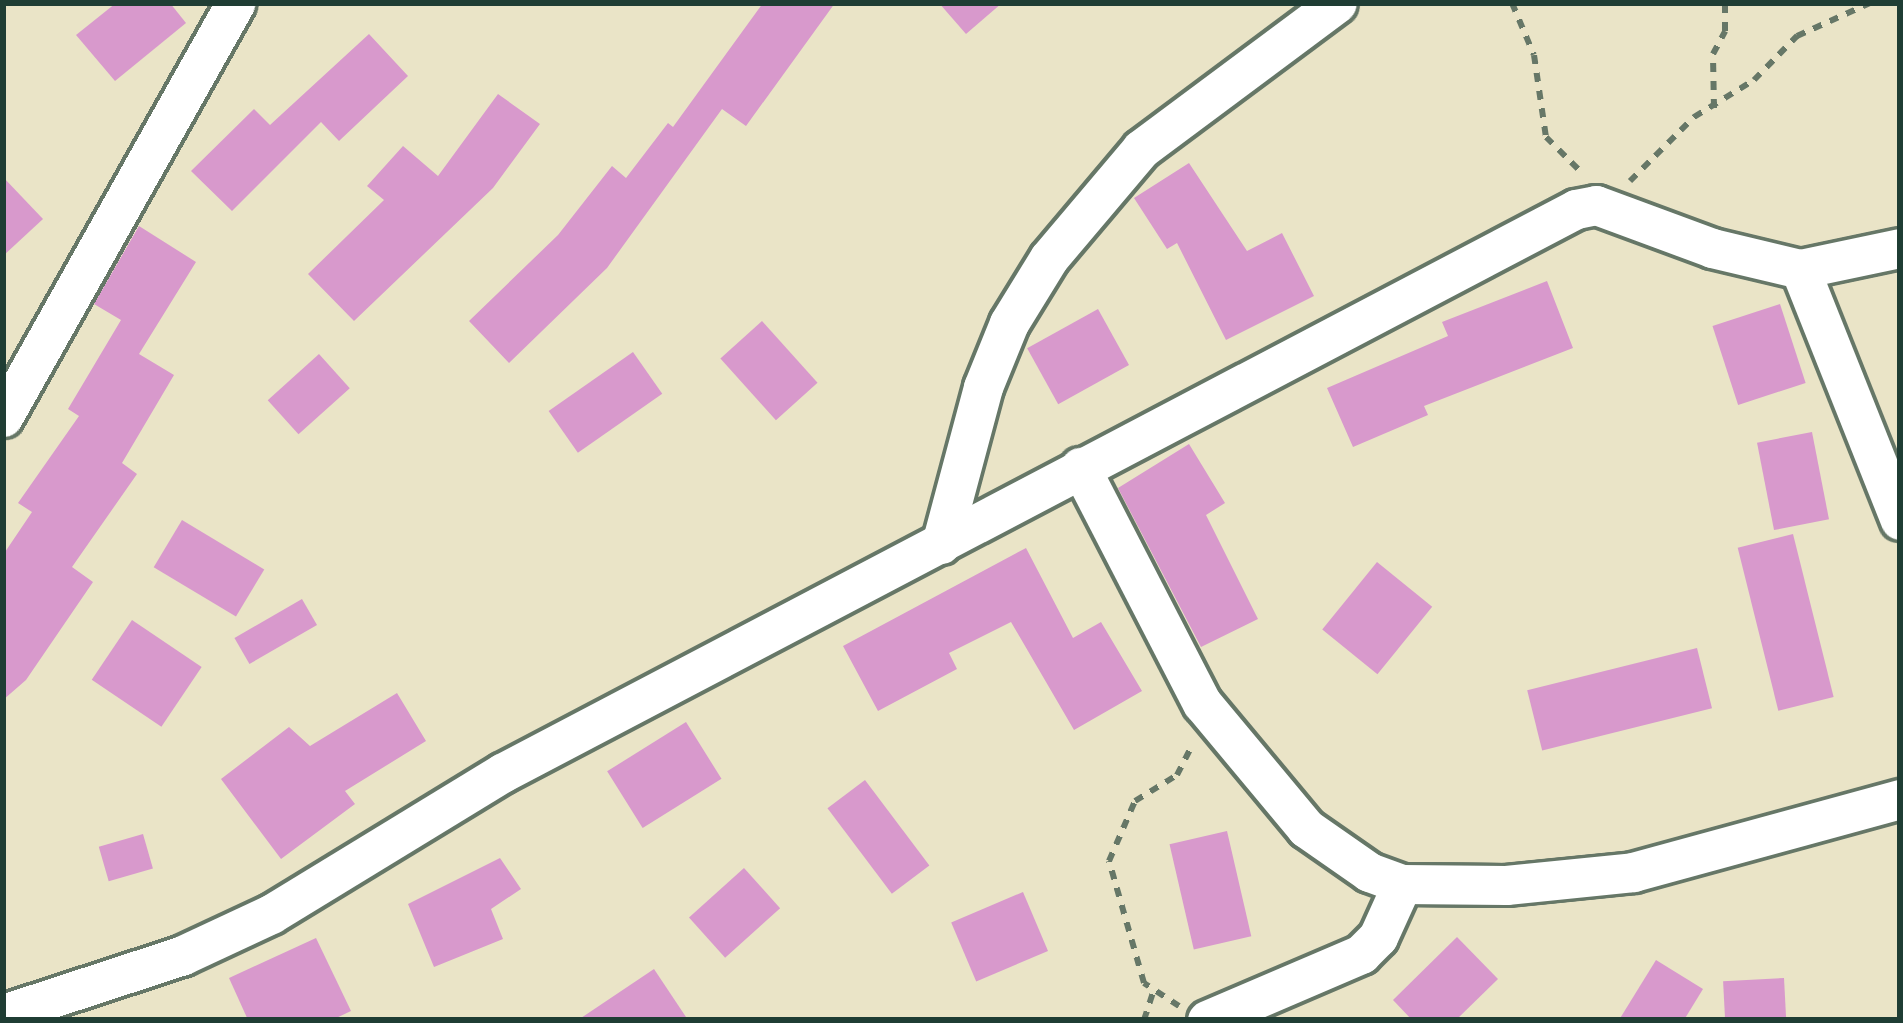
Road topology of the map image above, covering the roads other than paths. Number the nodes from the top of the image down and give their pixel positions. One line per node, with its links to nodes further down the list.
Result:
1 (235, 3): 5 (street)
2 (1337, 3): 8 (street)
3 (1900, 248): 4 (street)
4 (1800, 269): 6 (street); 7 (street)
5 (3, 417)
6 (1080, 466): 8 (street); 10 (street)
7 (1900, 520)
8 (941, 544): 11 (street)
9 (1900, 799): 10 (street)
10 (1402, 884): 12 (street)
11 (3, 1014)
12 (1212, 1017)

